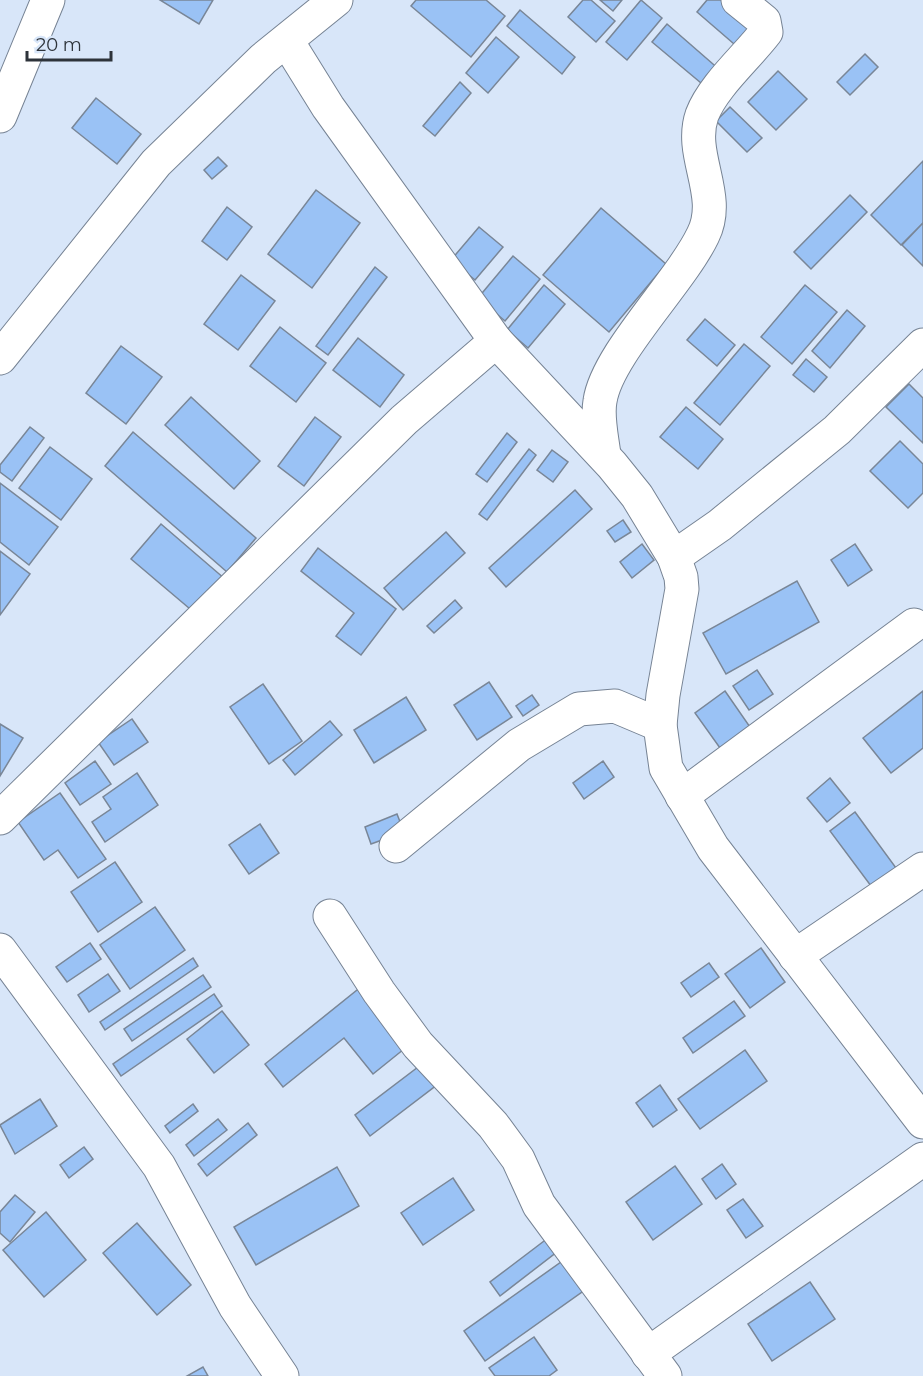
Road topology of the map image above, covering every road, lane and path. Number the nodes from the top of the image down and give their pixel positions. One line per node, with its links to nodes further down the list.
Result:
1 (48, 0): 5 (street)
2 (336, 0): 4 (street)
3 (738, 0): 9 (street)
4 (287, 41): 6 (street); 8 (street)
5 (0, 116)
6 (496, 341): 9 (street); 14 (street)
7 (923, 345): 10 (street)
8 (0, 358)
9 (604, 455): 10 (street)
10 (674, 557): 12 (street)
11 (914, 625): 13 (street)
12 (660, 725): 13 (street); 15 (street)
13 (682, 796): 19 (street)
14 (0, 818)
15 (396, 846)
16 (923, 869): 19 (street)
17 (330, 916): 22 (street)
18 (0, 950): 23 (street)
19 (795, 956): 20 (street)
20 (923, 1122)
21 (923, 1159): 22 (street)
22 (656, 1365)
23 (282, 1376)

